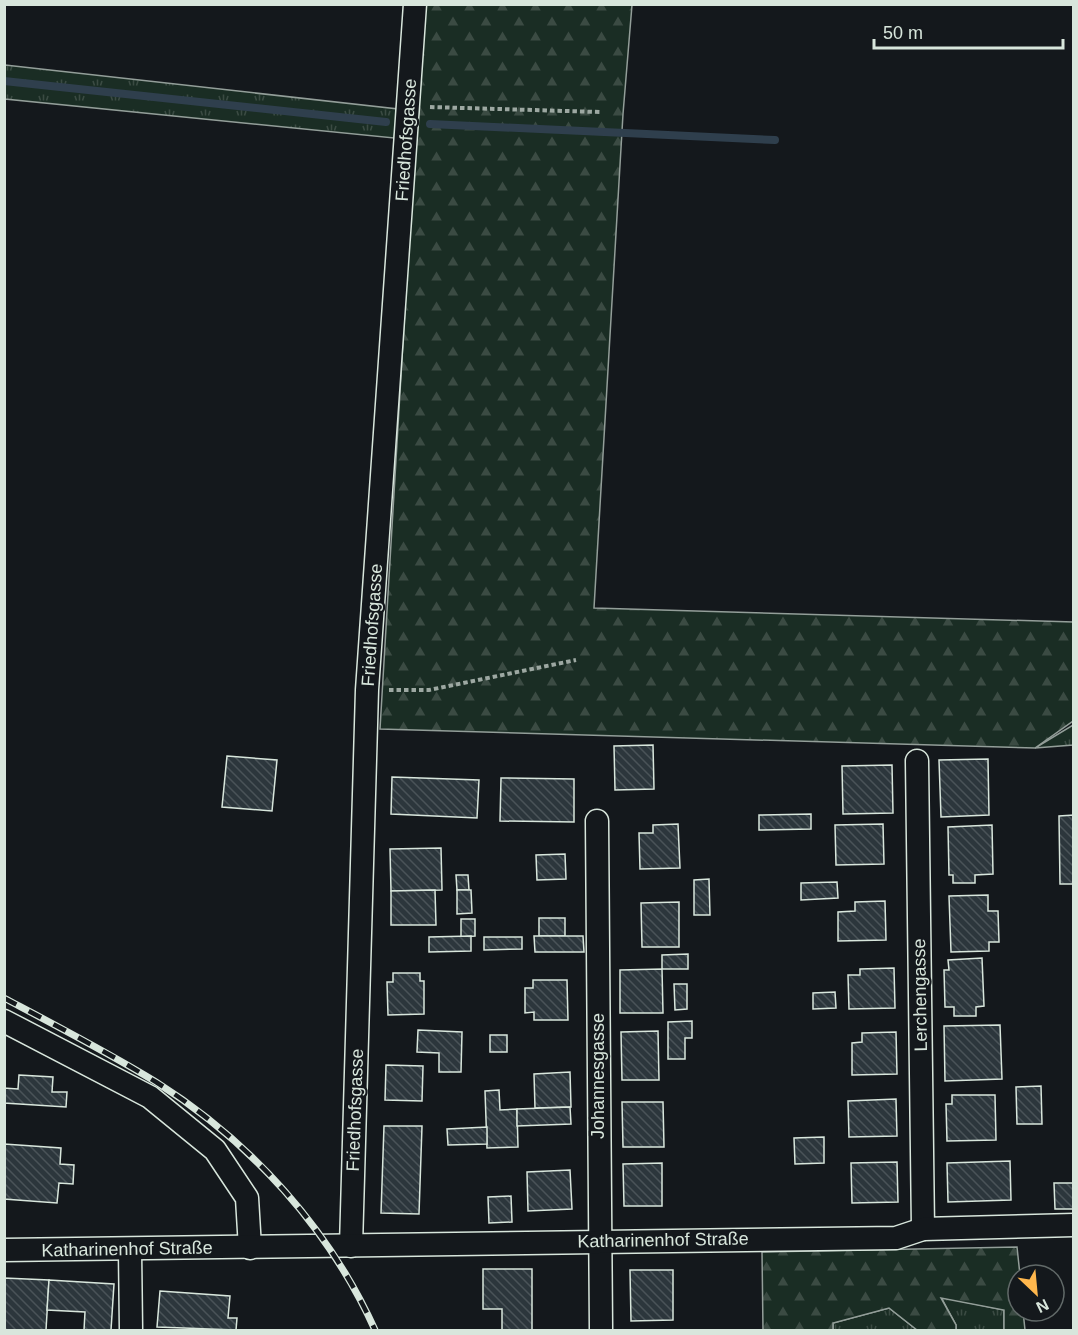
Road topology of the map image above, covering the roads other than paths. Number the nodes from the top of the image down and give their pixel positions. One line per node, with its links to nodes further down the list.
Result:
1 (415, 4): 8 (street, Friedhofsgasse)
2 (917, 761): 6 (street, Lerchengasse)
3 (597, 821): 7 (street, Johannesgasse)
4 (4, 1021): 9 (street)
5 (1074, 1225): 6 (street, Katharinenhof Straße)
6 (923, 1229): 7 (street, Katharinenhof Straße)
7 (599, 1241): 8 (street, Katharinenhof Straße); 13 (street, Johannesgasse)
8 (351, 1246): 9 (street, Katharinenhof Straße)
9 (250, 1248): 11 (street, Katharinenhof Straße)
10 (4, 1250): 11 (street, Katharinenhof Straße)
11 (130, 1250): 12 (street)
12 (131, 1330)
13 (601, 1330)

